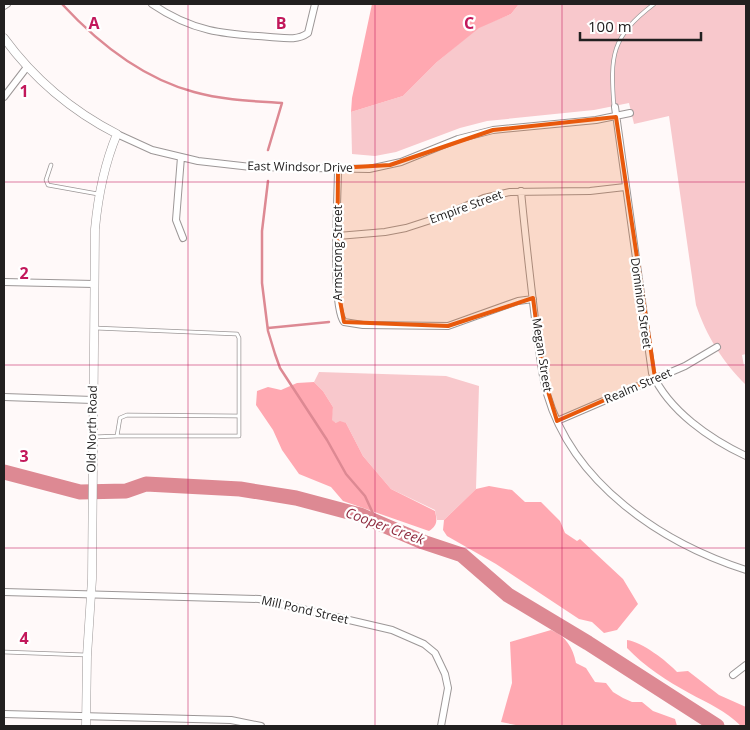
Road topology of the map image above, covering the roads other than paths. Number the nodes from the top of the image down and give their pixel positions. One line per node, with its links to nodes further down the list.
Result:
1 (7, 4): 5 (street)
2 (152, 4): 3 (street)
3 (315, 4)
4 (654, 4): 9 (lane)
5 (4, 6)
6 (4, 38): 7 (street, East Windsor Drive)
7 (27, 67): 8 (street); 12 (street, East Windsor Drive)
8 (4, 97)
9 (614, 107): 11 (street, Dominion Street)
10 (630, 113): 11 (street, East Windsor Drive)
11 (616, 117): 15 (street, East Windsor Drive); 16 (street, Dominion Street)
12 (117, 134): 13 (street, East Windsor Drive); 18 (street, Old North Road)
13 (180, 157): 15 (street, East Windsor Drive); 20 (street)
14 (51, 165): 18 (lane)
15 (338, 168): 19 (street, Armstrong Street)
16 (625, 187): 17 (street, Empire Street); 26 (street, Dominion Street)
17 (521, 191): 19 (street, Empire Street); 23 (street, Megan Street)
18 (99, 194): 22 (street, Old North Road)
19 (338, 236): 23 (street, Armstrong Street)
20 (183, 238)
21 (4, 282): 22 (street)
22 (94, 284): 24 (street, Old North Road)
23 (533, 299): 30 (street, Megan Street)
24 (93, 328): 28 (street, Old North Road); 29 (lane)
25 (717, 347): 26 (street, Realm Street)
26 (655, 378): 30 (street, Realm Street); 33 (street, Dominion Street)
27 (4, 397): 28 (street)
28 (93, 400): 32 (street, Old North Road)
29 (239, 416): 31 (lane); 31 (lane)
30 (557, 421): 34 (street, Megan Street)
31 (117, 436): 32 (lane)
32 (93, 437): 36 (street, Old North Road)
33 (746, 456)
34 (746, 570)
35 (4, 592): 36 (street, Mill Pond Street)
36 (92, 594): 38 (street, Old North Road); 45 (street, Mill Pond Street)
37 (4, 652): 38 (lane)
38 (87, 656): 42 (street, Old North Road)
39 (746, 665): 40 (street)
40 (733, 675)
41 (4, 714): 42 (street)
42 (86, 716): 43 (street, Old North Road); 44 (street)
43 (86, 726)
44 (261, 726)
45 (441, 726)

